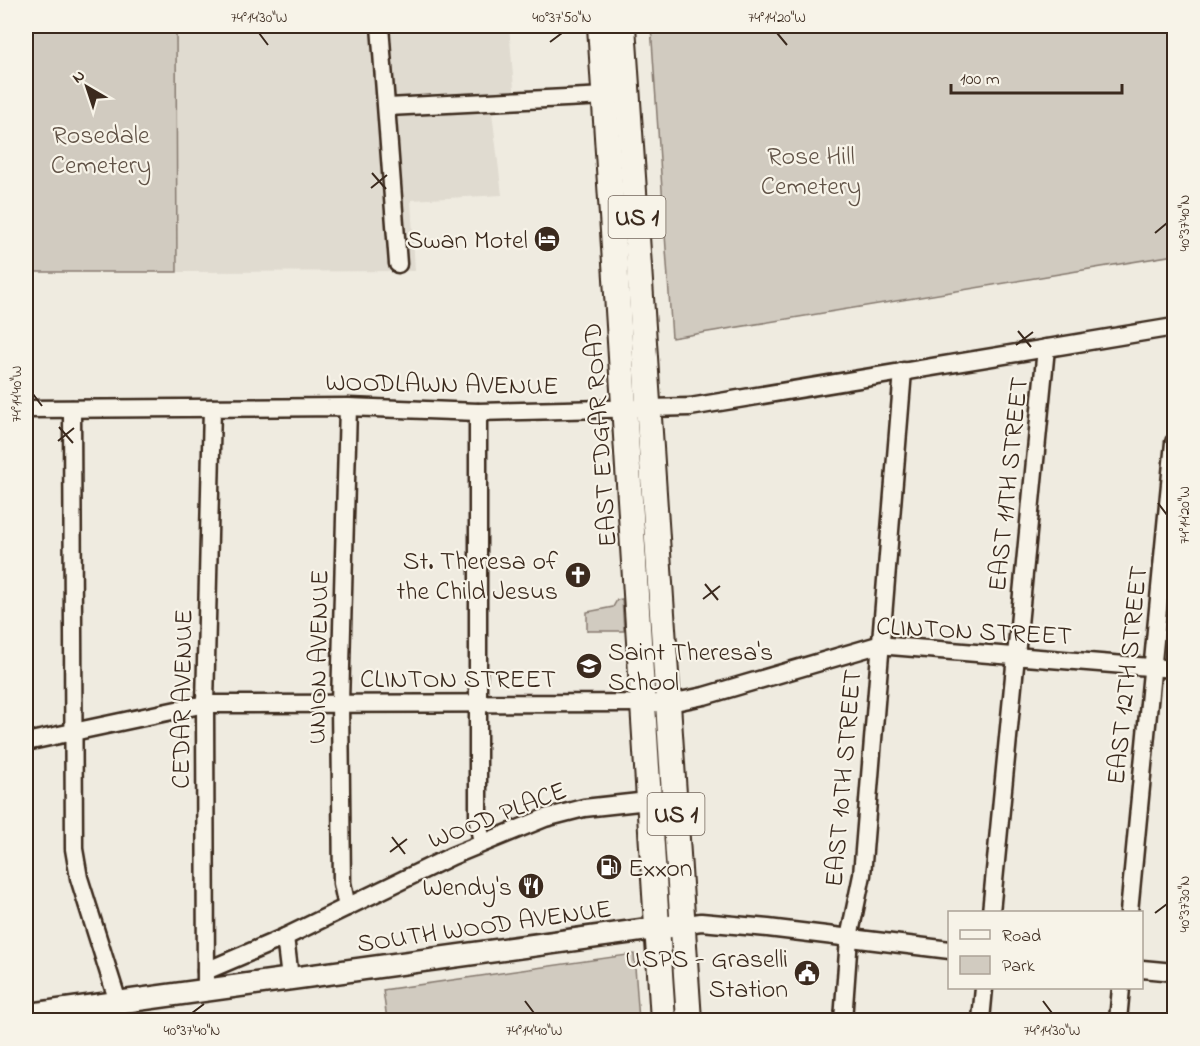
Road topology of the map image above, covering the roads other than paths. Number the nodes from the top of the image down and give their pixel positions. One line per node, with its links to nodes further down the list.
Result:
1 (380, 26): 5 (street)
2 (600, 26): 4 (highway, EAST EDGAR ROAD / US 1)
3 (623, 26): 13 (highway, EAST EDGAR ROAD / US 1)
4 (606, 96): 5 (street); 12 (highway, EAST EDGAR ROAD / US 1)
5 (388, 107): 6 (street)
6 (398, 264)
7 (1174, 327): 8 (street, WOODLAWN AVENUE)
8 (1046, 348): 9 (street, WOODLAWN AVENUE); 19 (street, EAST 11TH STREET)
9 (903, 371): 13 (street, WOODLAWN AVENUE); 18 (street, EAST 10TH STREET)
10 (348, 407): 11 (street, WOODLAWN AVENUE); 16 (street, WOODLAWN AVENUE); 25 (street, UNION AVENUE)
11 (212, 408): 15 (street, WOODLAWN AVENUE); 24 (street, CEDAR AVENUE)
12 (625, 408): 13 (street, WOODLAWN AVENUE); 16 (street, WOODLAWN AVENUE); 22 (highway, EAST EDGAR ROAD / US 1)
13 (650, 408): 23 (highway, EAST EDGAR ROAD / US 1)
14 (26, 409): 15 (street, WOODLAWN AVENUE)
15 (72, 409): 27 (street)
16 (478, 412): 26 (street)
17 (1174, 442): 20 (street, EAST 12TH STREET)
18 (880, 645): 19 (street, CLINTON STREET); 23 (street, CLINTON STREET); 37 (street, EAST 10TH STREET)
19 (1016, 656): 20 (street, CLINTON STREET); 32 (street, EAST 11TH STREET)
20 (1153, 668): 21 (street, CLINTON STREET); 33 (street, EAST 12TH STREET)
21 (1174, 669)
22 (645, 703): 23 (street, CLINTON STREET); 26 (street, CLINTON STREET); 29 (highway, EAST EDGAR ROAD / US 1)
23 (670, 703): 34 (highway, US 1)
24 (205, 704): 25 (street, CLINTON STREET); 27 (street, CLINTON STREET); 42 (street, CEDAR AVENUE)
25 (340, 704): 26 (street, CLINTON STREET); 31 (street, UNION AVENUE)
26 (480, 704): 30 (street)
27 (74, 732): 28 (street, CLINTON STREET); 45 (street)
28 (26, 742)
29 (648, 801): 30 (street, WOOD PLACE); 35 (highway, EAST EDGAR ROAD / US 1)
30 (482, 843): 31 (street, WOOD PLACE)
31 (347, 907): 36 (street, WOOD PLACE)
32 (991, 911)
33 (1129, 911)
34 (681, 925): 35 (main road, SOUTH WOOD AVENUE); 37 (street, SOUTH WOOD AVENUE); 48 (highway, US 1)
35 (657, 928): 41 (main road, SOUTH WOOD AVENUE); 47 (highway, EAST EDGAR ROAD / US 1)
36 (285, 937): 41 (street); 42 (street, WOOD PLACE)
37 (849, 938): 38 (street, SOUTH WOOD AVENUE); 49 (street, EAST 10TH STREET)
38 (948, 950)
39 (1143, 969): 40 (street)
40 (1174, 972)
41 (290, 978): 42 (main road, SOUTH WOOD AVENUE)
42 (206, 980): 45 (main road, SOUTH WOOD AVENUE)
43 (984, 989): 50 (street)
44 (1122, 989): 51 (street)
45 (118, 1002): 46 (main road, SOUTH WOOD AVENUE)
46 (26, 1015)
47 (663, 1020)
48 (689, 1020)
49 (843, 1020)
50 (981, 1020)
51 (1118, 1020)

